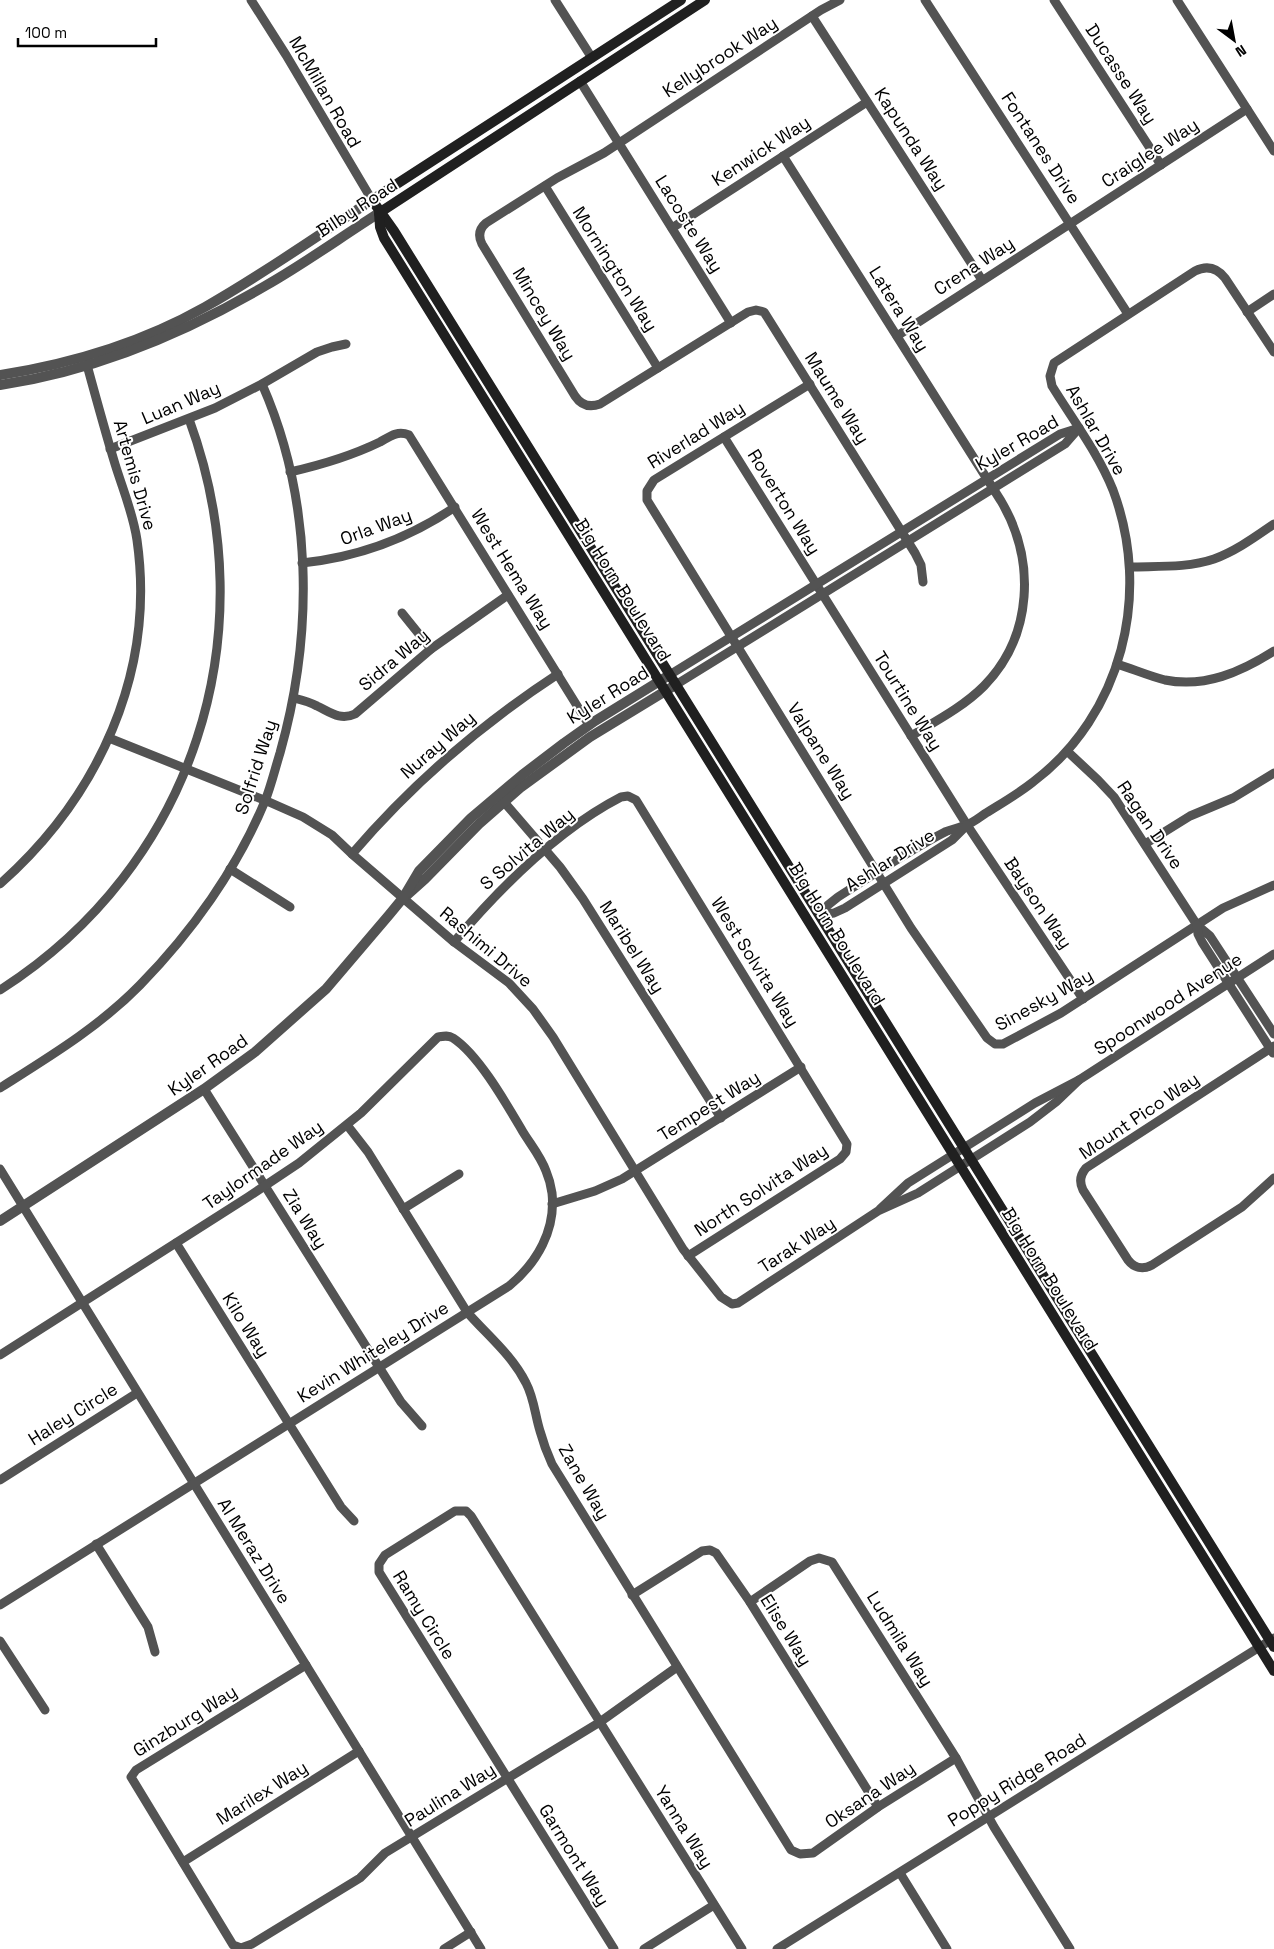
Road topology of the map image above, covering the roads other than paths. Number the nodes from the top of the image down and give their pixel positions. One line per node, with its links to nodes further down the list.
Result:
1 (251, 0): 19 (street, McMillan Road)
2 (681, 0): 10 (main road, Bilby Road)
3 (705, 0): 11 (main road, Bilby Road)
4 (840, 0): 9 (street, Kellybrook Way)
5 (925, 0): 21 (street, Fontanes Drive)
6 (1054, 0): 17 (street, Ducasse Way)
7 (1178, 0): 13 (street)
8 (558, 1): 10 (street)
9 (812, 16): 12 (street, Kapunda Way); 14 (street, Kellybrook Way)
10 (592, 58): 19 (main road, Bilby Road)
11 (580, 81): 14 (street, Lacoste Way); 20 (main road, Bilby Road)
12 (867, 102): 16 (street, Kenwick Way); 23 (street, Kapunda Way)
13 (1247, 109): 15 (street); 17 (street, Craiglee Way)
14 (619, 143): 18 (street, Mincey Way); 22 (street, Lacoste Way)
15 (1274, 151)
16 (783, 156): 22 (street, Kenwick Way); 29 (street, Latera Way)
17 (1161, 165): 21 (street, Craiglee Way)
18 (545, 186): 33 (street, Mornington Way); 33 (street, Mincey Way)
19 (372, 200): 20 (main road, Big Horn Boulevard); 28 (street, Bilby Road)
20 (379, 213): 32 (street, Bilby Road); 62 (main road, Big Horn Boulevard); 63 (main road, Big Horn Boulevard)
21 (1070, 224): 23 (street, Crena Way); 26 (street, Fontanes Drive)
22 (672, 228): 27 (street, Lacoste Way)
23 (982, 280): 29 (street, Crena Way)
24 (1274, 294): 25 (street)
25 (1247, 312): 26 (street, Ashlar Drive); 31 (street, Ashlar Drive)
26 (1128, 314): 39 (street, Ashlar Drive)
27 (731, 323): 33 (street, Mincey Way); 37 (street, Maume Way)
28 (148, 334): 32 (street); 34 (street, Bilby Road)
29 (897, 336): 43 (street, Latera Way)
30 (346, 344): 36 (street, Luan Way)
31 (1274, 352)
32 (87, 366): 35 (street, Bilby Road); 41 (street, Artemis Drive)
33 (658, 368)
34 (0, 375)
35 (0, 384)
36 (262, 384): 38 (street, Luan Way); 42 (street, Solfrid Way)
37 (810, 384): 40 (street, Riverlad Way); 47 (street, Maume Way)
38 (189, 419): 41 (street, Luan Way); 71 (street)
39 (1079, 428): 43 (street, Kyler Road); 44 (street, Kyler Road); 50 (street, Ashlar Drive)
40 (724, 437): 52 (street, Roverton Way); 56 (street, Riverlad Way)
41 (110, 449): 69 (street, Artemis Drive)
42 (290, 472): 45 (street, West Hema Way); 49 (street, Solfrid Way)
43 (987, 479): 44 (street, Latera Way); 47 (street, Kyler Road)
44 (993, 488): 48 (street, Kyler Road); 68 (street, Latera Way)
45 (454, 507): 49 (street, Orla Way); 54 (street, West Hema Way)
46 (1274, 524): 50 (street)
47 (902, 532): 48 (street, Maume Way); 52 (street, Kyler Road)
48 (908, 541): 51 (street, Maume Way); 53 (street, Kyler Road)
49 (302, 563): 66 (street, Solfrid Way)
50 (1130, 567): 60 (street, Ashlar Drive)
51 (924, 582)
52 (816, 584): 53 (street, Roverton Way); 56 (street, Kyler Road)
53 (822, 594): 57 (street, Kyler Road); 68 (street, Tourtine Way)
54 (508, 595): 58 (street, Sidra Way); 61 (street, West Hema Way)
55 (402, 613): 58 (street)
56 (731, 637): 57 (street, Valpane Way); 62 (street, Kyler Road)
57 (737, 647): 64 (street, Kyler Road); 81 (street, Valpane Way)
58 (430, 650): 66 (street, Sidra Way)
59 (1274, 650): 60 (street)
60 (1117, 664): 70 (street, Ashlar Drive)
61 (558, 674): 67 (street, West Hema Way); 79 (street, Nuray Way)
62 (670, 674): 63 (street, Kyler Road); 64 (main road, Big Horn Boulevard)
63 (660, 681): 65 (main road, Big Horn Boulevard); 67 (street, Kyler Road)
64 (676, 684): 65 (street, Kyler Road); 87 (main road, Big Horn Boulevard)
65 (666, 690): 75 (street, Kyler Road); 106 (main road, Big Horn Boulevard)
66 (294, 698): 74 (street, Solfrid Way)
67 (589, 725): 85 (street, Kyler Road)
68 (911, 736): 76 (street, Tourtine Way)
69 (109, 738): 71 (street, Rashimi Drive); 83 (street, Artemis Drive)
70 (1067, 751): 76 (street, Ashlar Drive); 77 (street, Ragan Drive)
71 (186, 769): 74 (street, Rashimi Drive); 93 (street)
72 (1274, 773): 77 (street)
73 (631, 797): 78 (street, S Solvita Way); 98 (street, West Solvita Way)
74 (265, 800): 79 (street, Rashimi Drive); 80 (street, Solfrid Way)
75 (504, 802): 78 (street, Maribel Way); 85 (street, Kyler Road)
76 (966, 825): 81 (street, Ashlar Drive); 82 (street, Ashlar Drive); 94 (street, Bayson Way)
77 (1145, 844): 88 (street, Ragan Drive)
78 (546, 850): 89 (street, S Solvita Way); 102 (street, Maribel Way)
79 (352, 854): 85 (street, Rashimi Drive)
80 (230, 869): 86 (street); 100 (street, Solfrid Way)
81 (877, 873): 82 (street, Valpane Way); 87 (street, Ashlar Drive)
82 (884, 883): 87 (street, Ashlar Drive); 94 (street, Sinesky Way)
83 (0, 884)
84 (1274, 885): 88 (street, Sinesky Way)
85 (403, 898): 89 (street, Rashimi Drive); 101 (street, Kyler Road)
86 (290, 907)
87 (820, 915): 104 (main road, Big Horn Boulevard)
88 (1197, 925): 91 (street, Ragan Drive); 92 (street, Ragan Drive); 94 (street, Sinesky Way)
89 (454, 942): 110 (street, Rashimi Drive)
90 (1274, 954): 91 (street, Spoonwood Avenue)
91 (1237, 978): 92 (street, Spoonwood Avenue); 95 (street)
92 (1228, 983): 97 (street, Mount Pico Way); 99 (street, Spoonwood Avenue)
93 (0, 990)
94 (1083, 999)
95 (1274, 1034)
96 (447, 1036): 103 (street, Taylormade Way); 114 (street, Kevin Whiteley Drive)
97 (1273, 1049): 112 (street, Mount Pico Way)
98 (801, 1067): 102 (street, Tempest Way); 105 (street, West Solvita Way)
99 (1079, 1080): 104 (street, Spoonwood Avenue); 107 (street, Spoonwood Avenue)
100 (0, 1088)
101 (204, 1089): 113 (street, Zia Way); 115 (street, Kyler Road)
102 (721, 1118): 110 (street, Tempest Way)
103 (347, 1125): 113 (street, Taylormade Way); 116 (street, Zane Way)
104 (964, 1147): 106 (street, Spoonwood Avenue); 107 (main road, Big Horn Boulevard)
105 (847, 1148): 120 (street, North Solvita Way)
106 (954, 1154): 108 (main road, Big Horn Boulevard); 117 (street, Tarak Way)
107 (971, 1159): 108 (street, Tarak Way); 137 (main road, Big Horn Boulevard)
108 (961, 1166): 117 (street, Tarak Way); 138 (main road, Big Horn Boulevard)
109 (0, 1169): 115 (street, Al Meraz Drive)
110 (635, 1172): 114 (street, Tempest Way); 120 (street, Rashimi Drive)
111 (459, 1174): 116 (street)
112 (1274, 1178)
113 (265, 1186): 119 (street, Taylormade Way); 125 (street, Zia Way)
114 (552, 1204): 123 (street, Kevin Whiteley Drive)
115 (23, 1206): 118 (street, Kyler Road); 121 (street, Al Meraz Drive)
116 (403, 1209): 123 (street, Zane Way)
117 (878, 1211): 122 (street, Tarak Way)
118 (0, 1221)
119 (176, 1243): 121 (street, Taylormade Way); 127 (street, Kilo Way)
120 (688, 1256): 122 (street, Rashimi Drive)
121 (82, 1303): 124 (street); 126 (street, Al Meraz Drive)
122 (732, 1304)
123 (468, 1312): 125 (street, Kevin Whiteley Drive); 133 (street, Zane Way)
124 (0, 1355)
125 (379, 1367): 127 (street, Kevin Whiteley Drive); 128 (street, Zia Way)
126 (137, 1392): 129 (street, Haley Circle); 130 (street, Al Meraz Drive)
127 (289, 1424): 130 (street, Kevin Whiteley Drive); 131 (street, Kilo Way)
128 (422, 1426)
129 (0, 1480)
130 (193, 1483): 132 (street, Kevin Whiteley Drive); 140 (street, Al Meraz Drive)
131 (354, 1521)
132 (96, 1544): 135 (street, Kevin Whiteley Drive); 139 (street)
133 (632, 1595): 134 (street, Elise Way); 141 (street, Zane Way)
134 (750, 1602): 146 (street, Ludmila Way); 148 (street, Elise Way)
135 (0, 1604)
136 (0, 1641): 143 (street)
137 (1273, 1642): 138 (street, Poppy Ridge Road)
138 (1259, 1647): 142 (main road, Big Horn Boulevard); 149 (street, Poppy Ridge Road)
139 (155, 1652)
140 (306, 1665): 145 (street, Al Meraz Drive); 152 (street, Ginzburg Way)
141 (677, 1667): 144 (street, Paulina Way); 151 (street, Zane Way)
142 (1274, 1671)
143 (45, 1710)
144 (600, 1722): 147 (street, Paulina Way); 147 (street, Ramy Circle); 154 (street, Yanna Way)
145 (359, 1751): 150 (street, Al Meraz Drive); 152 (street, Marilex Way)
146 (956, 1758): 148 (street, Oksana Way); 149 (street, Ludmila Way)
147 (507, 1779): 150 (street, Paulina Way); 159 (street, Garmont Way)
148 (878, 1807): 151 (street, Oksana Way)
149 (989, 1817): 153 (street, Poppy Ridge Road); 164 (street, Ludmila Way)
150 (412, 1837): 155 (street, Al Meraz Drive); 156 (street, Paulina Way)
151 (800, 1854)
152 (183, 1862): 156 (street, Ginzburg Way)
153 (900, 1873): 162 (street, Poppy Ridge Road); 163 (street)
154 (714, 1905): 160 (street); 161 (street, Yanna Way)
155 (471, 1932): 157 (street); 158 (street, Al Meraz Drive)
156 (241, 1948)
157 (444, 1949)
158 (481, 1949)
159 (614, 1949)
160 (644, 1949)
161 (742, 1949)
162 (778, 1949)
163 (947, 1949)
164 (1070, 1949)

